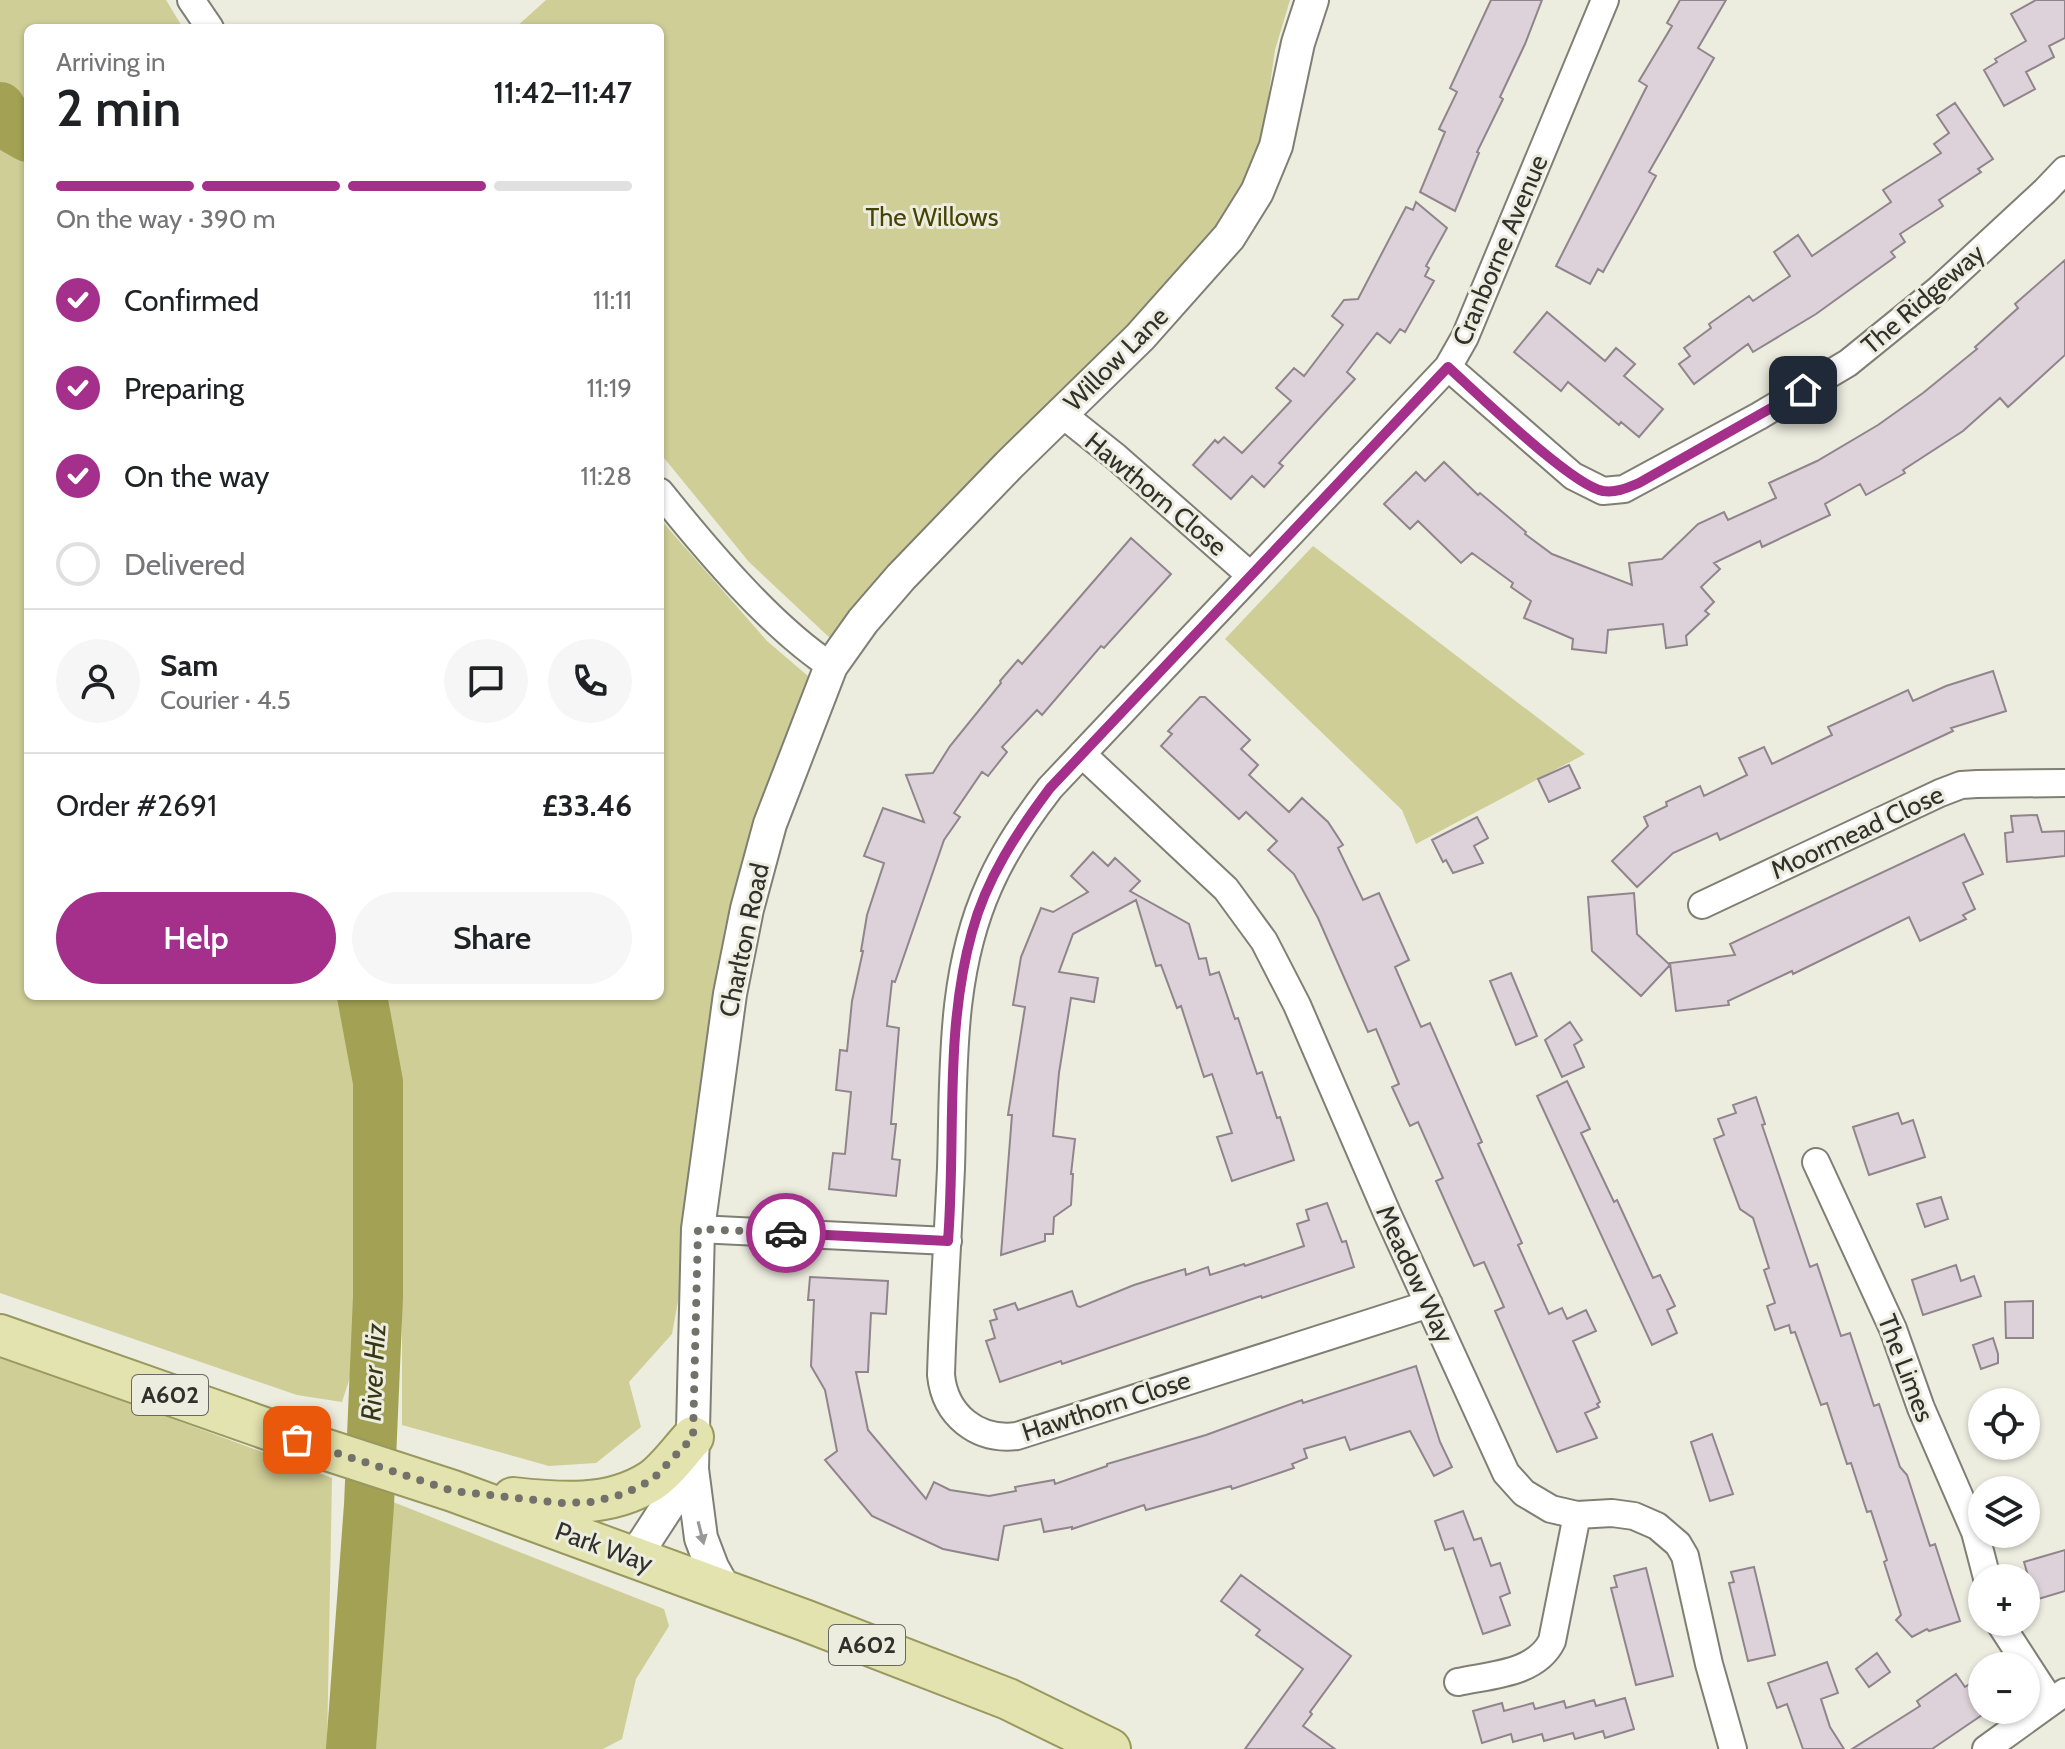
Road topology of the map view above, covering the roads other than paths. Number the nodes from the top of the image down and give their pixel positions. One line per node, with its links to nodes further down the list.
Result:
1 (191, 0): 4 (street)
2 (1312, 0): 7 (street, Willow Lane)
3 (1605, 0): 6 (street, Cranborne Avenue)
4 (207, 24)
5 (2065, 170): 6 (street, The Ridgeway)
6 (1448, 367): 9 (street, Cranborne Avenue)
7 (1062, 414): 9 (street, Hawthorn Close); 10 (street, Willow Lane)
8 (664, 497): 10 (street)
9 (1250, 575): 11 (street, Hawthorn Close)
10 (831, 666): 15 (street, Charlton Road)
11 (1082, 754): 16 (street, Hawthorn Close); 17 (street, Meadow Way)
12 (2065, 783): 13 (street, Moormead Close)
13 (1702, 905)
14 (1816, 1162): 23 (street, The Limes)
15 (698, 1229): 16 (street); 19 (street, Charlton Road)
16 (948, 1241): 17 (street, Hawthorn Close)
17 (1429, 1304): 21 (street, Meadow Way)
18 (0, 1335): 20 (main road, Park Way / A602)
19 (693, 1453): 20 (main road); 22 (street); 24 (street, Charlton Road, one-way to 24)
20 (436, 1486): 22 (main road, Park Way / A602)
21 (1577, 1515): 26 (street); 29 (street, Meadow Way)
22 (634, 1558): 24 (main road, Park Way / A602)
23 (1983, 1564)
24 (726, 1592): 28 (main road, Park Way / A602)
25 (2010, 1636): 27 (street)
26 (1458, 1682)
27 (2058, 1697): 30 (street)
28 (1110, 1749)
29 (1733, 1749)
30 (1986, 1749)

